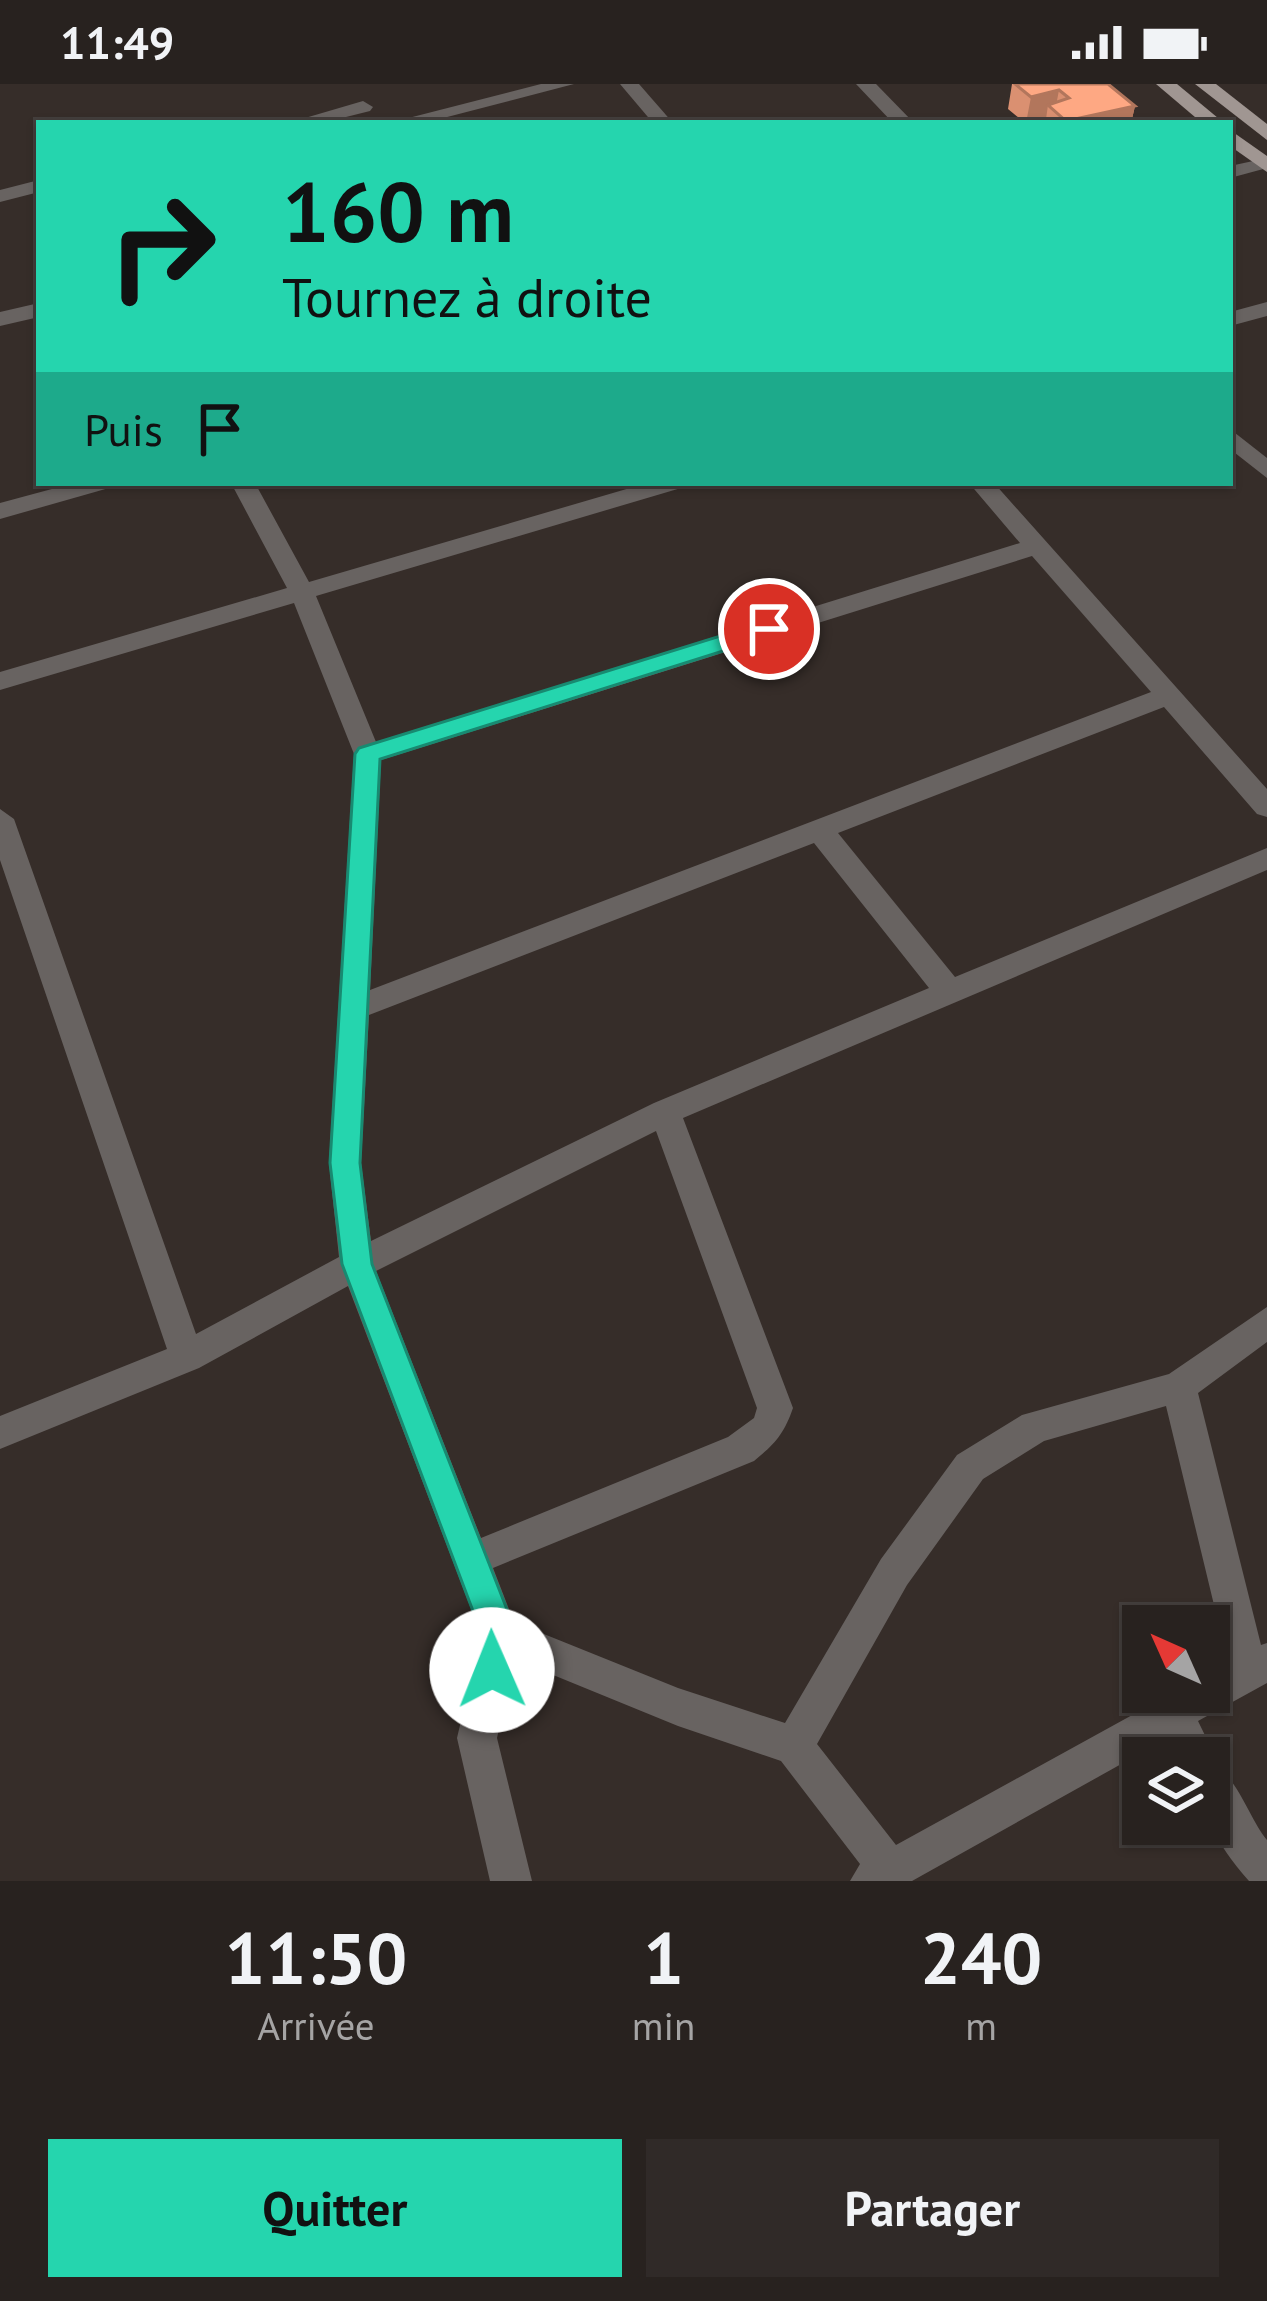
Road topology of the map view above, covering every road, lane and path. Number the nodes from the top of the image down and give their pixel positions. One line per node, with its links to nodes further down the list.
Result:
1 (345, 84): 7 (street)
2 (565, 84): 9 (street)
3 (629, 84): 10 (street)
4 (865, 84): 11 (street)
5 (1165, 84): 12 (main road)
6 (1204, 84): 13 (main road)
7 (369, 115): 8 (street)
8 (325, 120)
9 (412, 120)
10 (660, 120)
11 (901, 120)
12 (1210, 120)
13 (1267, 134)
14 (1233, 138): 15 (main road)
15 (1265, 164): 16 (street)
16 (1233, 171)
17 (36, 187): 18 (street)
18 (0, 196)
19 (1267, 308): 21 (street)
20 (36, 311): 22 (street)
21 (1233, 318)
22 (0, 319)
23 (1233, 439): 24 (street)
24 (1267, 471)
25 (90, 486): 29 (street)
26 (245, 486): 31 (street)
27 (664, 486): 31 (street)
28 (984, 486): 30 (street)
29 (0, 511)
30 (1036, 545): 33 (street); 34 (street)
31 (302, 592): 32 (street); 34 (street)
32 (0, 681)
33 (1168, 695): 35 (street); 37 (street)
34 (368, 754): 40 (street)
35 (1267, 807)
36 (0, 819): 44 (street)
37 (819, 830): 39 (street); 40 (street)
38 (1267, 858): 39 (street)
39 (951, 993): 41 (street)
40 (355, 1008): 42 (street)
41 (665, 1112): 42 (street); 47 (street)
42 (357, 1264): 44 (street); 47 (street)
43 (1267, 1322): 45 (street)
44 (187, 1357): 46 (street)
45 (1179, 1387): 49 (street); 52 (street)
46 (0, 1433)
47 (472, 1558): 48 (street)
48 (500, 1635): 52 (street); 56 (street)
49 (1258, 1667): 50 (street)
50 (1174, 1714): 51 (street); 55 (street)
51 (1186, 1737)
52 (794, 1746): 55 (street)
53 (1230, 1824): 54 (street)
54 (1267, 1871)
55 (881, 1876)
56 (511, 1881)

